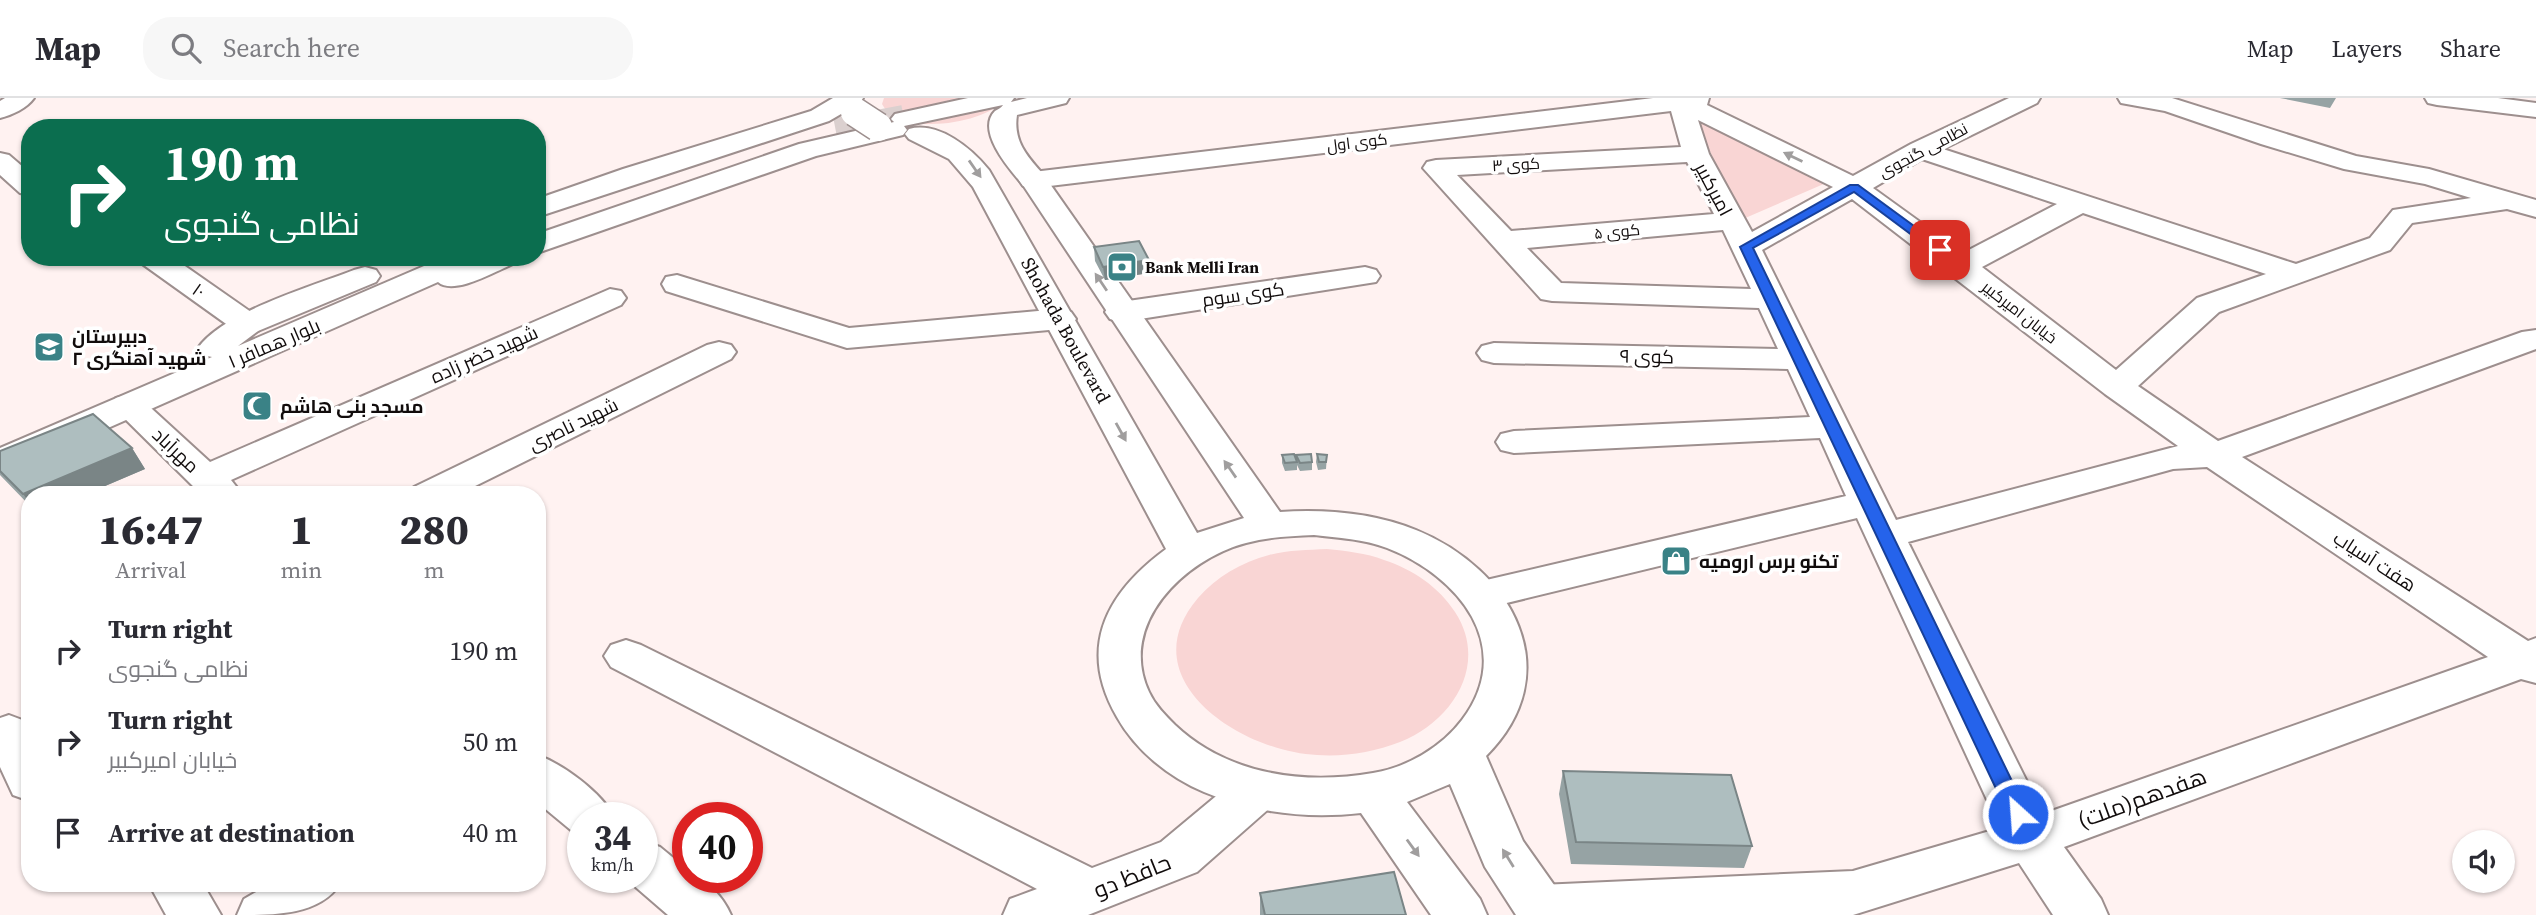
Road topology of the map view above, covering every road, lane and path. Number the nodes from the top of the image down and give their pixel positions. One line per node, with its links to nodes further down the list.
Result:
1 (22, 98): 12 (street)
2 (962, 98): 14 (street)
3 (1057, 98): 10 (street)
4 (1710, 98): 7 (street, کوی اول)
5 (2130, 98): 9 (street)
6 (2437, 98): 11 (street)
7 (1677, 100): 16 (street, امیرکبیر); 19 (street, کوی اول); 20 (street, خیابان امیرکبیر, one-way to 7)
8 (2007, 101): 15 (street, نظامی گنجوی)
9 (2179, 102): 22 (street)
10 (1010, 105): 14 (street); 19 (street)
11 (2536, 110)
12 (0, 111)
13 (843, 119): 14 (street); 23 (street); 24 (street); 25 (street); 27 (street)
14 (898, 124): 41 (street, Shohada Boulevard, one-way to 41)
15 (1920, 150): 20 (street, نظامی گنجوی); 21 (street)
16 (1696, 154): 26 (street, امیرکبیر); 28 (street, کوی ۳)
17 (0, 161): 18 (street)
18 (21, 179)
19 (1033, 180): 40 (street, one-way to 19)
20 (1854, 187): 26 (street, نظامی گنجوی); 34 (street, خیابان امیرکبیر)
21 (2082, 202): 34 (street); 35 (street)
22 (2523, 205): 35 (street)
23 (546, 206)
24 (546, 217)
25 (546, 227)
26 (1738, 234): 28 (street, کوی ۵); 39 (street, امیرکبیر)
27 (546, 241)
28 (1503, 241): 39 (street)
29 (165, 266): 42 (street, ۱۰)
30 (390, 266): 42 (street)
31 (420, 266): 45 (street, بلوار همافر ۱)
32 (448, 266): 45 (street, بلوار همافر ۱)
33 (483, 266): 45 (street)
34 (1961, 266): 48 (street, خیابان امیرکبیر)
35 (2296, 274): 48 (street)
36 (1365, 276): 40 (street, کوی سوم)
37 (677, 284): 41 (street)
38 (610, 298): 56 (street, شهید خضر زاده)
39 (1771, 299): 47 (street, امیرکبیر)
40 (1121, 312): 59 (street, one-way to 40)
41 (1060, 319): 60 (street, Shohada Boulevard, one-way to 60)
42 (247, 324): 45 (street)
43 (2534, 339): 53 (street)
44 (719, 352): 57 (street, شهید ناصری)
45 (226, 354): 49 (street, بلوار همافر ۱); 51 (street, بلوار همافر ۱)
46 (1494, 354): 47 (street, کوی ۹)
47 (1800, 359): 50 (street, امیرکبیر)
48 (2117, 387): 53 (street, خیابان امیرکبیر)
49 (128, 405): 54 (street, بلوار همافر ۱); 55 (street, مهرآباد)
50 (1832, 427): 52 (street); 58 (street, امیرکبیر)
51 (0, 436)
52 (1514, 442)
53 (2214, 455): 58 (street); 63 (street, هفت آسیاب)
54 (0, 462)
55 (214, 486)
56 (217, 486)
57 (445, 486)
58 (1876, 519): 61 (street); 71 (street, امیرکبیر)
59 (1269, 526): 60 (street); 61 (street)
60 (1188, 553): 68 (street)
61 (1482, 595): 65 (street)
62 (626, 656): 75 (street)
63 (2533, 661): 71 (street, هفدهم(ملت))
64 (13, 731): 66 (street)
65 (1461, 753): 69 (street); 76 (street, one-way to 65)
66 (21, 755)
67 (546, 781): 70 (street)
68 (1256, 791): 69 (street); 75 (street, حافظ دو)
69 (1373, 793): 81 (street, one-way to 81)
70 (571, 802)
71 (2030, 839): 76 (street, هفدهم(ملت)); 82 (street, امیرکبیر)
72 (658, 876): 77 (street)
73 (180, 892): 78 (street)
74 (301, 892): 79 (street)
75 (1091, 892): 80 (street, حافظ دو)
76 (1542, 911)
77 (700, 914)
78 (195, 915)
79 (263, 915)
80 (1029, 915)
81 (1461, 915)
82 (2082, 915)

